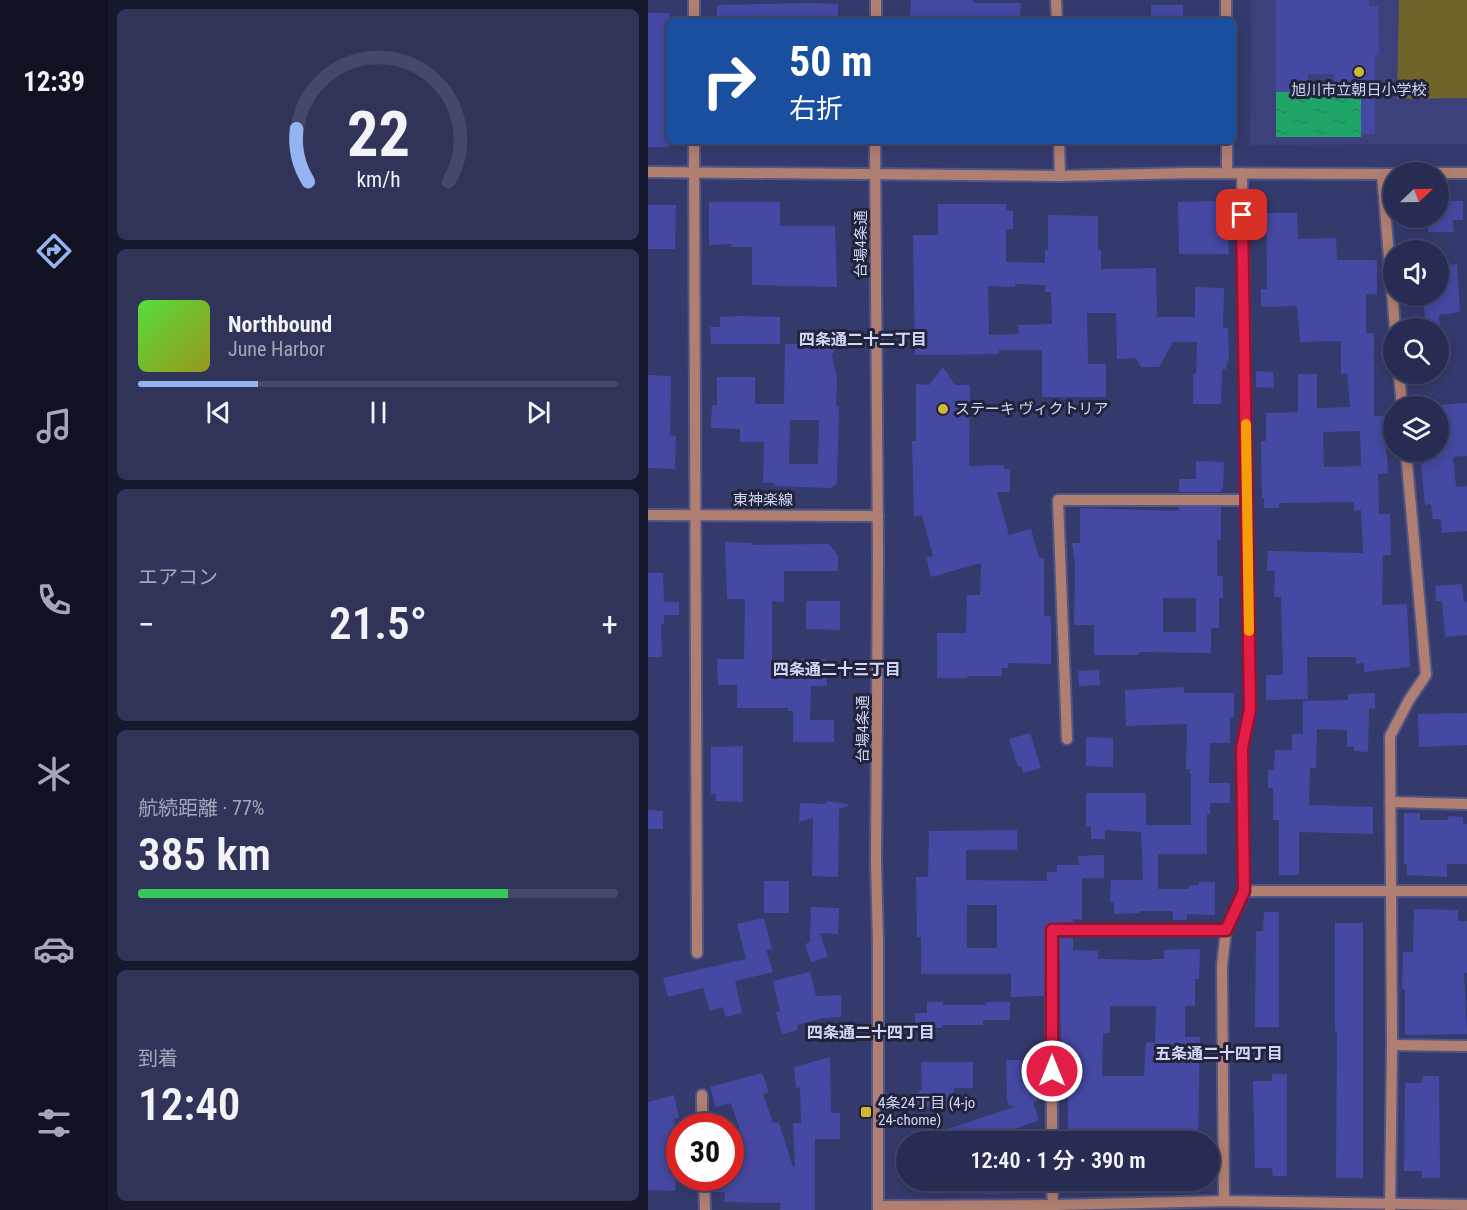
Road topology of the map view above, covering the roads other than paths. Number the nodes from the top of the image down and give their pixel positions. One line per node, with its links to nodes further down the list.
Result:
1 (694, 0): 5 (street)
2 (876, 0): 6 (street)
3 (1056, 0): 7 (street)
4 (1226, 0): 8 (street)
5 (694, 18)
6 (876, 18)
7 (1057, 18)
8 (1226, 18)
9 (694, 144): 14 (street)
10 (875, 144): 19 (street, 台場4条通)
11 (1059, 144): 21 (street)
12 (1227, 144): 15 (street)
13 (648, 172): 14 (street)
14 (694, 172): 19 (street); 26 (street)
15 (1227, 173): 16 (street); 21 (street)
16 (1242, 173): 20 (street); 24 (street)
17 (1449, 173): 18 (street)
18 (1467, 173)
19 (875, 174): 21 (street); 27 (street, 台場4条通)
20 (1382, 174): 22 (street)
21 (1060, 176)
22 (1394, 318)
23 (1407, 462): 29 (street)
24 (1247, 500): 28 (street); 31 (street)
25 (648, 515): 26 (street, 東神楽線)
26 (697, 515): 27 (street, 東神楽線); 35 (street)
27 (878, 516): 45 (street, 台場4条通)
28 (1067, 739)
29 (1390, 802): 30 (street); 32 (street)
30 (1467, 804)
31 (1244, 891): 32 (street); 34 (street)
32 (1391, 891): 33 (street); 36 (street)
33 (1467, 891)
34 (1226, 930): 40 (street); 43 (street)
35 (697, 952)
36 (1392, 1045): 37 (street); 47 (street)
37 (1467, 1046)
38 (702, 1095): 39 (street)
39 (702, 1113)
40 (1052, 1131)
41 (703, 1191): 48 (street)
42 (1053, 1191): 46 (street)
43 (1221, 1204): 46 (street); 47 (street)
44 (1467, 1205): 47 (street)
45 (878, 1208): 46 (street)
46 (1053, 1208)
47 (1390, 1208)
48 (702, 1209)

